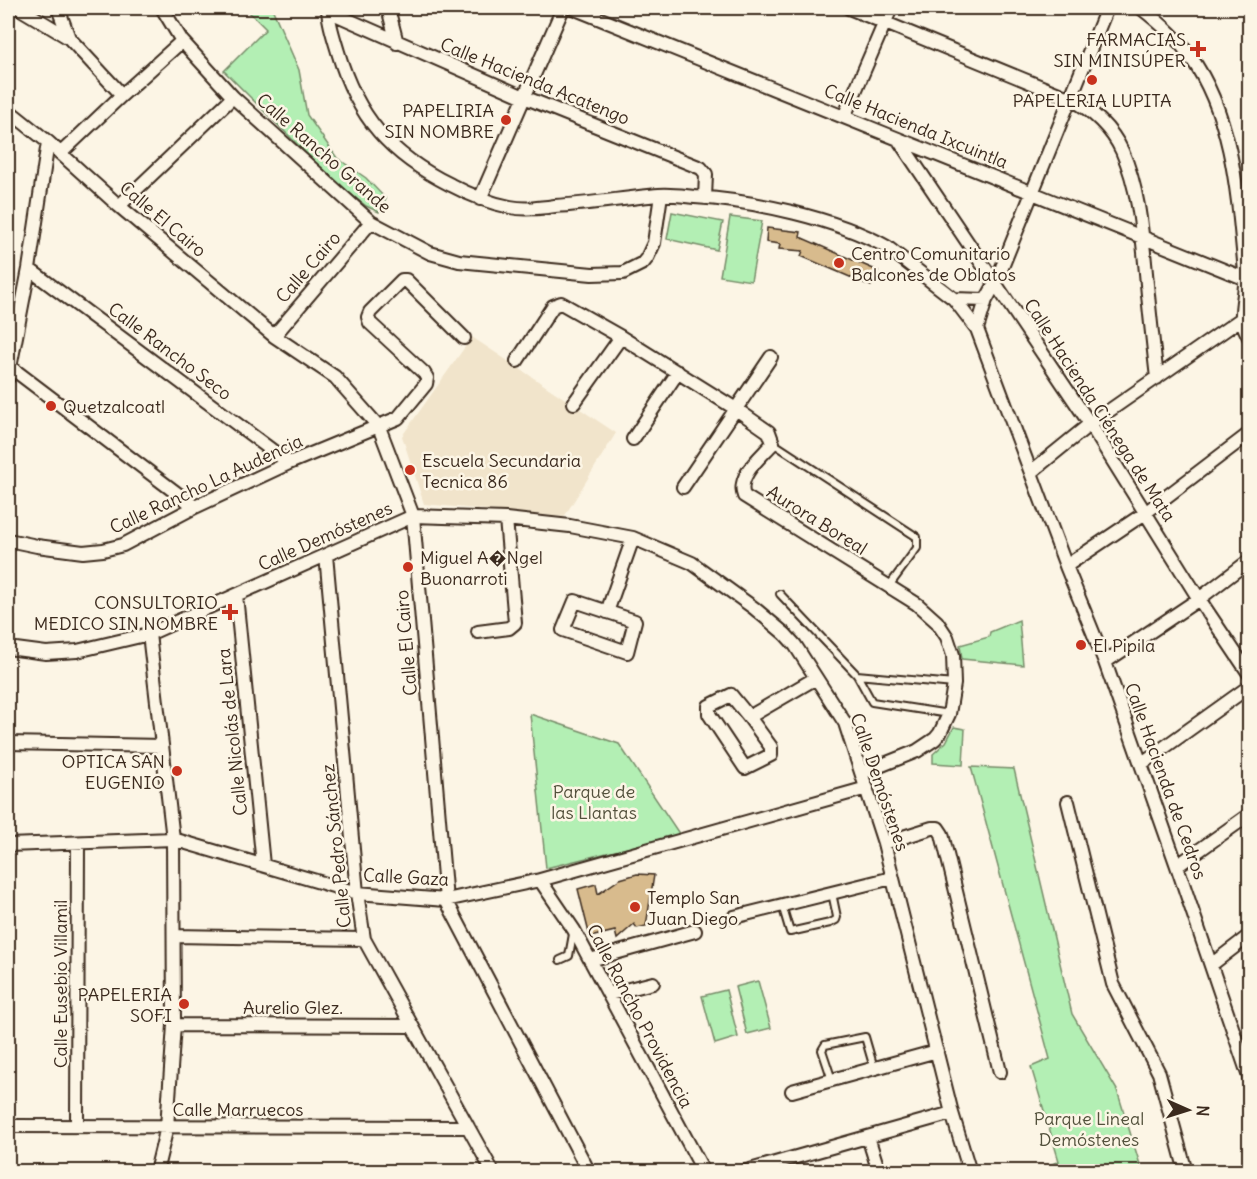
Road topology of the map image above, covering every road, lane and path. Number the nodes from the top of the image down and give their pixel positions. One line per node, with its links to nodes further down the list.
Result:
1 (19, 8): 13 (street)
2 (58, 8): 13 (street)
3 (162, 8): 14 (street, Calle Rancho Grande)
4 (388, 8): 15 (street)
5 (563, 8): 18 (street)
6 (573, 8): 21 (street, Calle Hacienda Ixcuintla)
7 (849, 8): 12 (street)
8 (891, 8): 12 (street)
9 (1107, 8): 19 (street)
10 (1141, 8): 33 (street)
11 (328, 9): 15 (street, Calle Hacienda Acatengo); 28 (street, Calle Hacienda de Cedros)
12 (886, 22): 19 (street); 21 (street)
13 (69, 38): 16 (street)
14 (182, 41): 16 (street); 17 (street, Calle Rancho Grande)
15 (398, 43): 18 (street, Calle Hacienda Acatengo)
16 (122, 95): 24 (street)
17 (232, 97): 29 (street); 30 (street, Calle Rancho Grande)
18 (524, 97): 27 (street, Calle Hacienda Acatengo); 28 (street)
19 (1071, 99): 25 (street); 31 (street)
20 (8, 110): 23 (street, Calle El Cairo)
21 (844, 117): 22 (street, Calle Hacienda Ixcuintla)
22 (897, 138): 25 (street, Calle Hacienda Ixcuintla); 34 (street, Calle Hacienda Ciénega de Mata)
23 (48, 142): 24 (street, Calle El Cairo); 32 (street)
24 (62, 153): 29 (street, Calle El Cairo)
25 (1032, 193): 31 (street, Calle Hacienda Ixcuintla); 34 (street)
26 (661, 195): 27 (street, Calle Hacienda de Cedros); 28 (street, Calle Hacienda de Cedros); 30 (street, Calle Rancho Grande)
27 (705, 198): 35 (street, Calle Hacienda de Cedros)
28 (480, 199)
29 (119, 206): 39 (street, Calle El Cairo)
30 (371, 222): 39 (street, Calle Cairo)
31 (1142, 237): 33 (street, Calle Hacienda Ixcuintla); 47 (street)
32 (28, 269): 45 (street); 55 (street, Calle Rancho Seco)
33 (1248, 276): 37 (street)
34 (996, 282): 36 (street); 50 (street, Calle Hacienda Ciénega de Mata)
35 (954, 299): 36 (street); 38 (street, Calle Hacienda de Cedros)
36 (986, 300): 38 (street)
37 (1242, 319): 42 (street); 47 (street)
38 (977, 329): 56 (street, Calle Hacienda de Cedros)
39 (274, 336): 51 (street, Calle El Cairo)
40 (621, 336): 44 (street); 46 (street); 48 (street)
41 (464, 338): 51 (street, Calle Rancho La Audencia)
42 (1250, 339)
43 (771, 357): 49 (street)
44 (517, 361)
45 (8, 372): 58 (street)
46 (678, 372): 49 (street); 53 (street)
47 (1156, 378): 50 (street)
48 (574, 402)
49 (736, 409): 54 (street); 57 (street)
50 (1090, 424): 56 (street); 59 (street, Calle Hacienda Ciénega de Mata)
51 (380, 427): 55 (street, Calle Rancho La Audencia); 60 (street, Calle El Cairo)
52 (1250, 433): 59 (street)
53 (633, 439)
54 (773, 443): 67 (lane); 67 (street, Aurora Boreal)
55 (289, 463): 58 (street, Calle Rancho La Audencia)
56 (1031, 472): 66 (street, Calle Hacienda de Cedros)
57 (683, 488)
58 (195, 507): 63 (street, Calle Rancho La Audencia)
59 (1146, 513): 66 (street); 70 (street, Calle Hacienda Ciénega de Mata)
60 (413, 516): 61 (street, Calle Demóstenes); 64 (street, Calle Demóstenes); 100 (street, Calle El Cairo)
61 (506, 519): 62 (street, Calle Demóstenes); 72 (street)
62 (633, 538): 71 (street); 78 (street, Calle Demóstenes)
63 (8, 540)
64 (326, 555): 69 (street, Calle Demóstenes); 98 (street, Calle Pedro Sánchez)
65 (1250, 560): 70 (street)
66 (1066, 566): 75 (street, Calle Hacienda de Cedros)
67 (889, 586): 79 (street, Aurora Boreal)
68 (780, 594): 76 (lane)
69 (236, 596): 73 (street, Calle Demóstenes); 94 (street, Calle Nicolás de Lara)
70 (1199, 599): 75 (street); 77 (street, Calle Hacienda Ciénega de Mata)
71 (608, 612): 71 (street)
72 (478, 632)
73 (149, 634): 74 (street, Calle Demóstenes); 84 (street)
74 (8, 648)
75 (1105, 663): 85 (street, Calle Hacienda de Cedros)
76 (857, 675): 79 (lane); 81 (lane)
77 (1250, 675)
78 (816, 678): 82 (street); 86 (street, Calle Demóstenes)
79 (954, 684): 81 (street, Aurora Boreal)
80 (1250, 686): 85 (street)
81 (949, 714): 86 (street, Aurora Boreal)
82 (749, 717): 82 (street)
83 (8, 743): 84 (street)
84 (162, 746): 90 (street)
85 (1141, 764): 95 (street, Calle Hacienda de Cedros)
86 (862, 773): 87 (street, Calle Demóstenes)
87 (867, 788): 92 (street, Calle Demóstenes); 97 (street, Calle Gaza)
88 (1068, 802): 137 (street)
89 (1250, 814): 95 (street)
90 (173, 839): 91 (street, Calle Gaza); 94 (street, Calle Gaza); 106 (street)
91 (78, 843): 93 (street, Calle Gaza); 124 (street, Calle Eusebio Villamil)
92 (884, 843): 96 (street, Calle Demóstenes); 118 (street)
93 (8, 845)
94 (263, 865): 98 (street, Calle Gaza)
95 (1177, 866): 110 (street, Calle Hacienda de Cedros)
96 (892, 878): 99 (street); 115 (street, Calle Demóstenes)
97 (540, 880): 100 (street, Calle Gaza); 103 (street, Calle Rancho Providencia)
98 (357, 893): 100 (street, Calle Gaza); 107 (street, Calle Pedro Sánchez)
99 (831, 893): 101 (street); 101 (lane)
100 (446, 900): 131 (street, Calle El Cairo)
101 (782, 905): 102 (street)
102 (734, 917)
103 (574, 930): 108 (lane); 109 (street, Calle Rancho Providencia)
104 (695, 932): 109 (street)
105 (1250, 935): 110 (street)
106 (174, 936): 107 (street); 113 (street)
107 (364, 939): 114 (street, Calle Pedro Sánchez)
108 (560, 960)
109 (590, 960): 112 (street, Calle Rancho Providencia)
110 (1211, 965): 116 (street, Calle Hacienda de Cedros)
111 (653, 983): 112 (street)
112 (609, 994): 132 (street, Calle Rancho Providencia)
113 (174, 1025): 114 (street, Aurelio Glez.); 125 (street)
114 (412, 1026): 126 (street, Calle Pedro Sánchez)
115 (936, 1051): 117 (street); 122 (street, Calle Demóstenes)
116 (1247, 1062): 120 (street, Calle Hacienda de Cedros)
117 (874, 1068): 119 (street); 119 (lane)
118 (1000, 1072)
119 (832, 1080): 121 (street)
120 (1250, 1080)
121 (792, 1091)
122 (952, 1113): 127 (street); 136 (street, Calle Demóstenes)
123 (8, 1126): 124 (street, Calle Marruecos)
124 (77, 1126): 125 (street, Calle Marruecos)
125 (167, 1127): 126 (street, Calle Marruecos); 129 (street)
126 (468, 1127): 130 (street, Calle Pedro Sánchez)
127 (868, 1137): 128 (street); 135 (street)
128 (792, 1158): 133 (street); 134 (street)
129 (156, 1172)
130 (493, 1172)
131 (589, 1172)
132 (704, 1172)
133 (743, 1172)
134 (796, 1172)
135 (879, 1172)
136 (970, 1172)
137 (1186, 1172)

